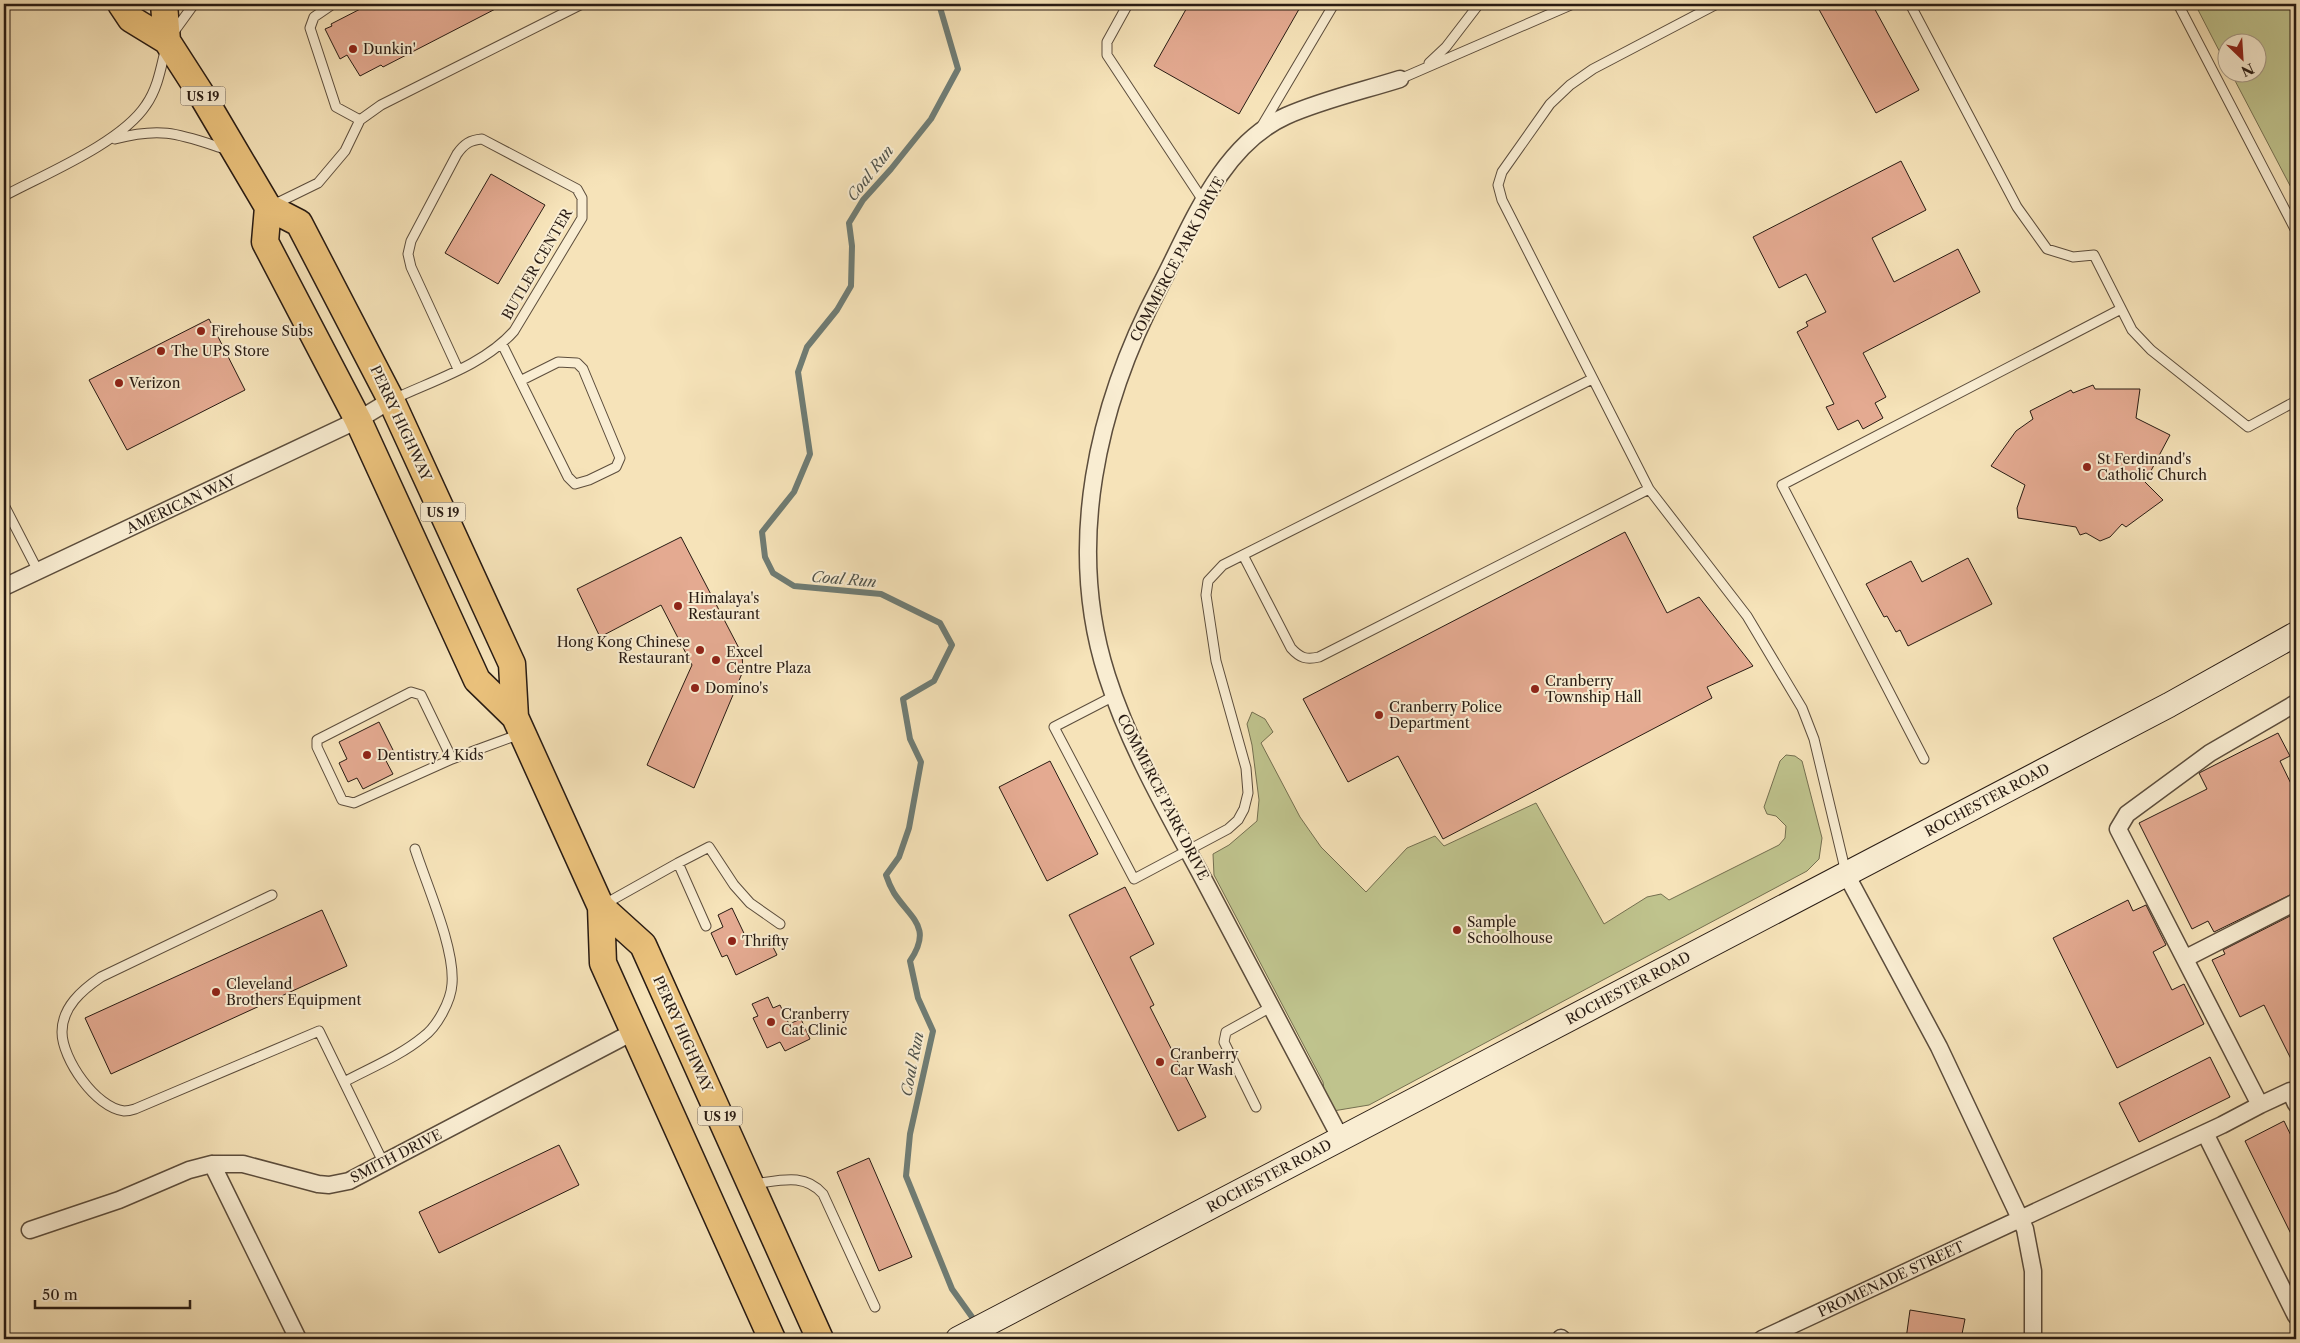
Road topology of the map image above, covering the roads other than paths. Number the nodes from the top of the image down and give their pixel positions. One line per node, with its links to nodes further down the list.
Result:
1 (120, 4): 13 (main road, US 19)
2 (164, 4): 13 (main road, US 19)
3 (194, 4): 13 (lane)
4 (333, 4): 15 (lane)
5 (582, 4): 15 (lane)
6 (1128, 4): 20 (lane)
7 (1334, 4): 16 (lane)
8 (1479, 4): 14 (lane, COMMERCE PARK DRIVE)
9 (1572, 4): 14 (lane)
10 (1717, 4): 26 (lane)
11 (1910, 4): 23 (lane)
12 (2178, 4): 22 (lane)
13 (167, 41): 17 (lane); 18 (main road, US 19)
14 (1400, 79): 16 (street, COMMERCE PARK DRIVE)
15 (360, 120): 21 (lane)
16 (1255, 138): 20 (street, COMMERCE PARK DRIVE)
17 (110, 140): 18 (lane); 19 (lane)
18 (237, 153): 21 (main road, US 19)
19 (4, 196)
20 (1204, 202): 37 (street, COMMERCE PARK DRIVE)
21 (268, 207): 28 (main road, PERRY HIGHWAY / US 19); 30 (main road, PERRY HIGHWAY / US 19)
22 (2296, 230)
23 (2121, 309): 29 (lane); 41 (lane)
24 (502, 344): 25 (lane, BUTLER CENTER); 25 (lane, BUTLER CENTER); 27 (lane)
25 (458, 368): 28 (lane, BUTLER CENTER)
26 (1592, 378): 31 (lane); 33 (lane)
27 (522, 380): 27 (lane)
28 (391, 400): 30 (street, AMERICAN WAY); 39 (main road, PERRY HIGHWAY / US 19)
29 (2296, 401)
30 (358, 420): 34 (street, AMERICAN WAY); 39 (main road, PERRY HIGHWAY / US 19)
31 (1648, 489): 33 (lane); 45 (lane)
32 (4, 505): 34 (lane)
33 (1243, 555): 43 (lane)
34 (38, 571): 35 (street, AMERICAN WAY)
35 (4, 587)
36 (2296, 634): 45 (street, ROCHESTER ROAD)
37 (1114, 696): 43 (street, COMMERCE PARK DRIVE); 43 (lane)
38 (2296, 702): 51 (street)
39 (519, 725): 40 (lane); 48 (main road, PERRY HIGHWAY / US 19)
40 (452, 759): 40 (lane)
41 (1924, 759)
42 (415, 849): 54 (lane)
43 (1188, 850): 52 (street, COMMERCE PARK DRIVE)
44 (678, 863): 48 (lane); 49 (lane); 50 (lane)
45 (1846, 874): 59 (street, ROCHESTER ROAD); 63 (street)
46 (272, 895): 54 (lane)
47 (2296, 902): 51 (street)
48 (600, 907): 53 (main road, PERRY HIGHWAY / US 19); 62 (main road, PERRY HIGHWAY / US 19)
49 (780, 924)
50 (706, 926)
51 (2186, 958): 56 (street)
52 (1271, 1007): 57 (lane); 59 (street, COMMERCE PARK DRIVE)
53 (633, 1032): 61 (street, SMITH DRIVE); 69 (main road, PERRY HIGHWAY / US 19)
54 (344, 1082): 61 (lane)
55 (2294, 1094): 56 (street, PROMENADE STREET)
56 (2260, 1105): 58 (street, PROMENADE STREET)
57 (1256, 1107)
58 (2205, 1133): 63 (street, PROMENADE STREET); 66 (street)
59 (1341, 1139): 67 (street, ROCHESTER ROAD)
60 (212, 1164): 61 (street, SMITH DRIVE); 64 (street, SMITH DRIVE); 68 (street)
61 (384, 1164)
62 (750, 1184): 65 (lane); 70 (main road, PERRY HIGHWAY / US 19)
63 (2020, 1218): 71 (street, PROMENADE STREET); 72 (street)
64 (30, 1230)
65 (875, 1307)
66 (2296, 1316)
67 (970, 1333)
68 (298, 1339)
69 (772, 1339)
70 (820, 1339)
71 (1762, 1339)
72 (2032, 1339)

